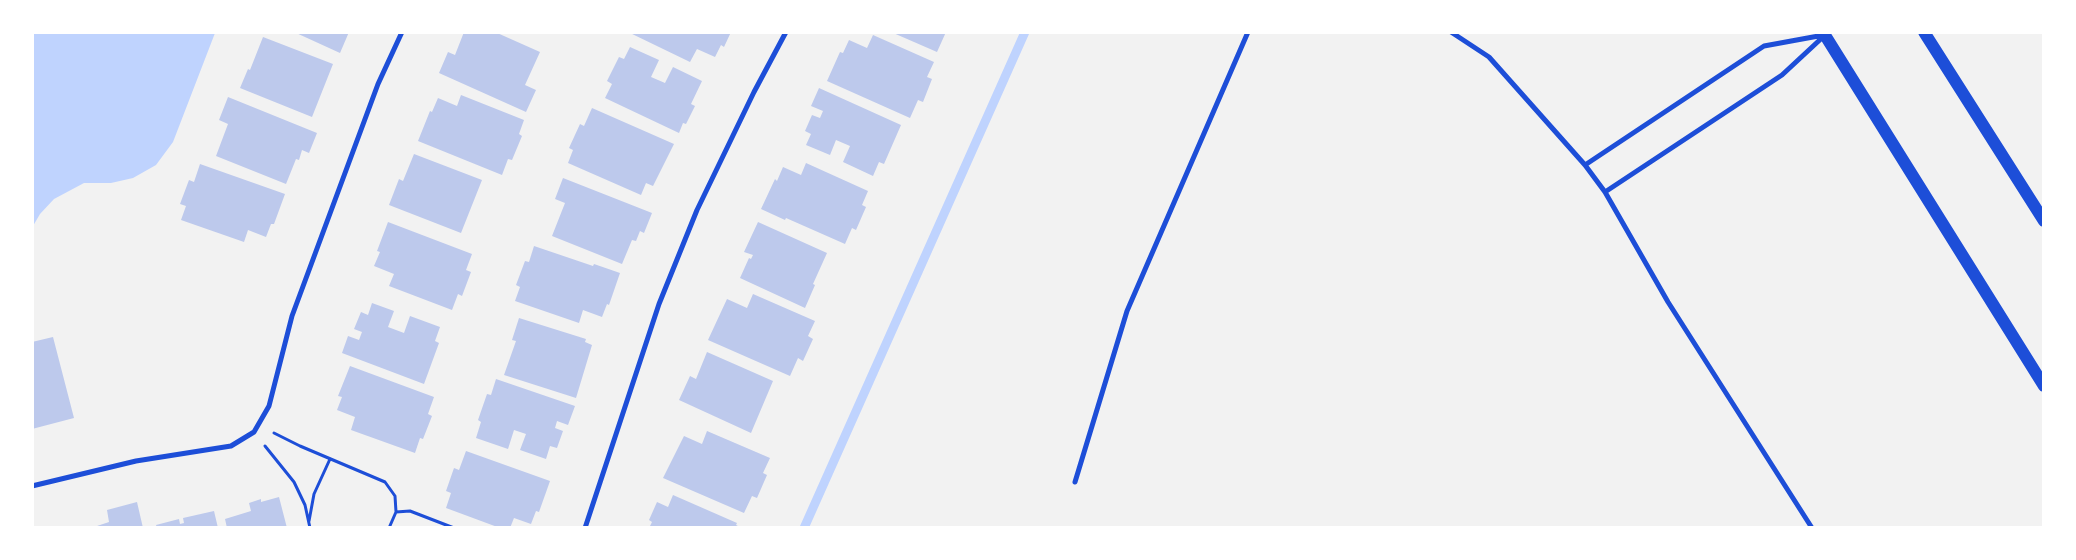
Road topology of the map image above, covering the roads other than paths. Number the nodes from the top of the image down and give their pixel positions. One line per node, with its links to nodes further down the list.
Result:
1 (402, 32): 12 (street)
2 (786, 32): 13 (street)
3 (1248, 32): 11 (street)
4 (1451, 32): 7 (street)
5 (1924, 32): 9 (main road)
6 (1824, 34): 7 (street); 8 (street); 10 (main road)
7 (1585, 164): 8 (street)
8 (1605, 192): 14 (street)
9 (2044, 221)
10 (2044, 386)
11 (1075, 482)
12 (32, 486)
13 (585, 528)
14 (1812, 528)

